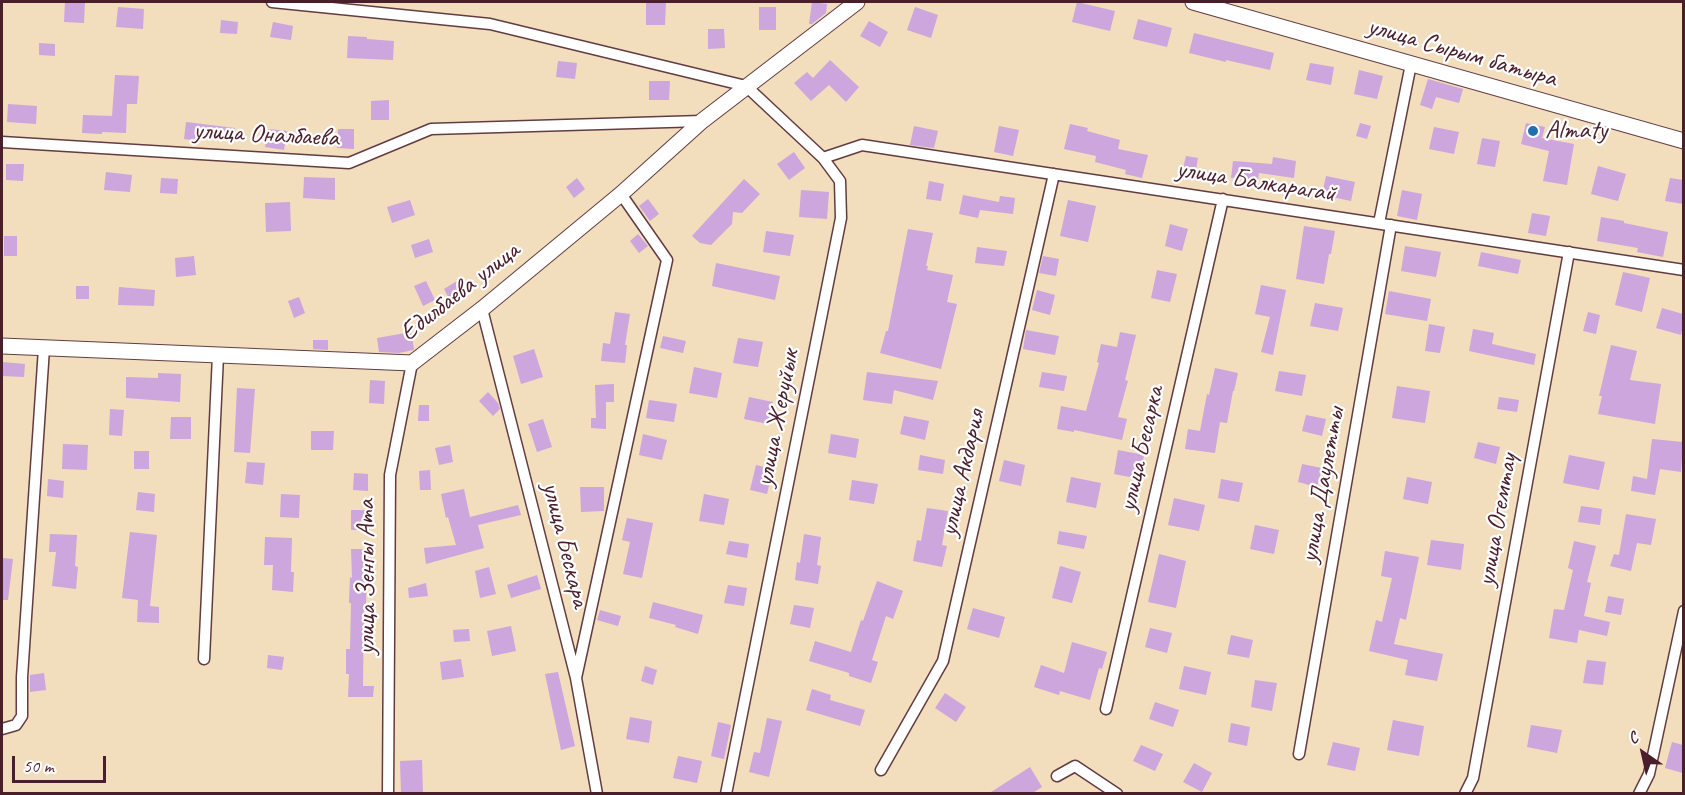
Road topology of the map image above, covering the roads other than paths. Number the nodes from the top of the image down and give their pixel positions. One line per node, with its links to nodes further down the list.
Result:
1 (272, 2): 5 (street)
2 (857, 2): 5 (street, Едилбаева улица)
3 (1193, 2): 4 (street, улица Сырым батыра)
4 (1411, 64): 7 (street, улица Сырым батыра); 13 (street)
5 (746, 86): 6 (street, Едилбаева улица); 9 (street, улица Жеруйык)
6 (702, 121): 8 (street, улица Оналбаева); 11 (street, Едилбаева улица)
7 (1683, 141)
8 (2, 142)
9 (823, 158): 10 (street, улица Балкарагай); 32 (street, улица Жеруйык)
10 (1054, 174): 12 (street, улица Балкарагай); 28 (street, улица Акдария)
11 (621, 194): 17 (street, Едилбаева улица); 24 (street)
12 (1223, 199): 13 (street, улица Балкарагай); 25 (street, улица Бесарка)
13 (1379, 223): 14 (street, улица Балкарагай)
14 (1391, 225): 15 (street, улица Балкарагай); 27 (street, улица Даулетты)
15 (1569, 252): 16 (street, улица Балкарагай); 34 (street, улица Огемтау)
16 (1683, 270)
17 (482, 309): 21 (street, Едилбаева улица); 24 (street, улица Бескара)
18 (2, 346): 19 (street, Едилбаева улица)
19 (44, 348): 20 (street, Едилбаева улица); 26 (street)
20 (218, 355): 21 (street, Едилбаева улица); 23 (street)
21 (412, 363): 30 (street, улица Зенгы Ата)
22 (1683, 611): 35 (street)
23 (204, 659)
24 (576, 678): 31 (street, улица Бескара)
25 (1106, 710)
26 (2, 729)
27 (1299, 753)
28 (881, 770)
29 (1057, 776): 33 (street)
30 (388, 794)
31 (597, 794)
32 (726, 794)
33 (1117, 794)
34 (1465, 794)
35 (1639, 794)

